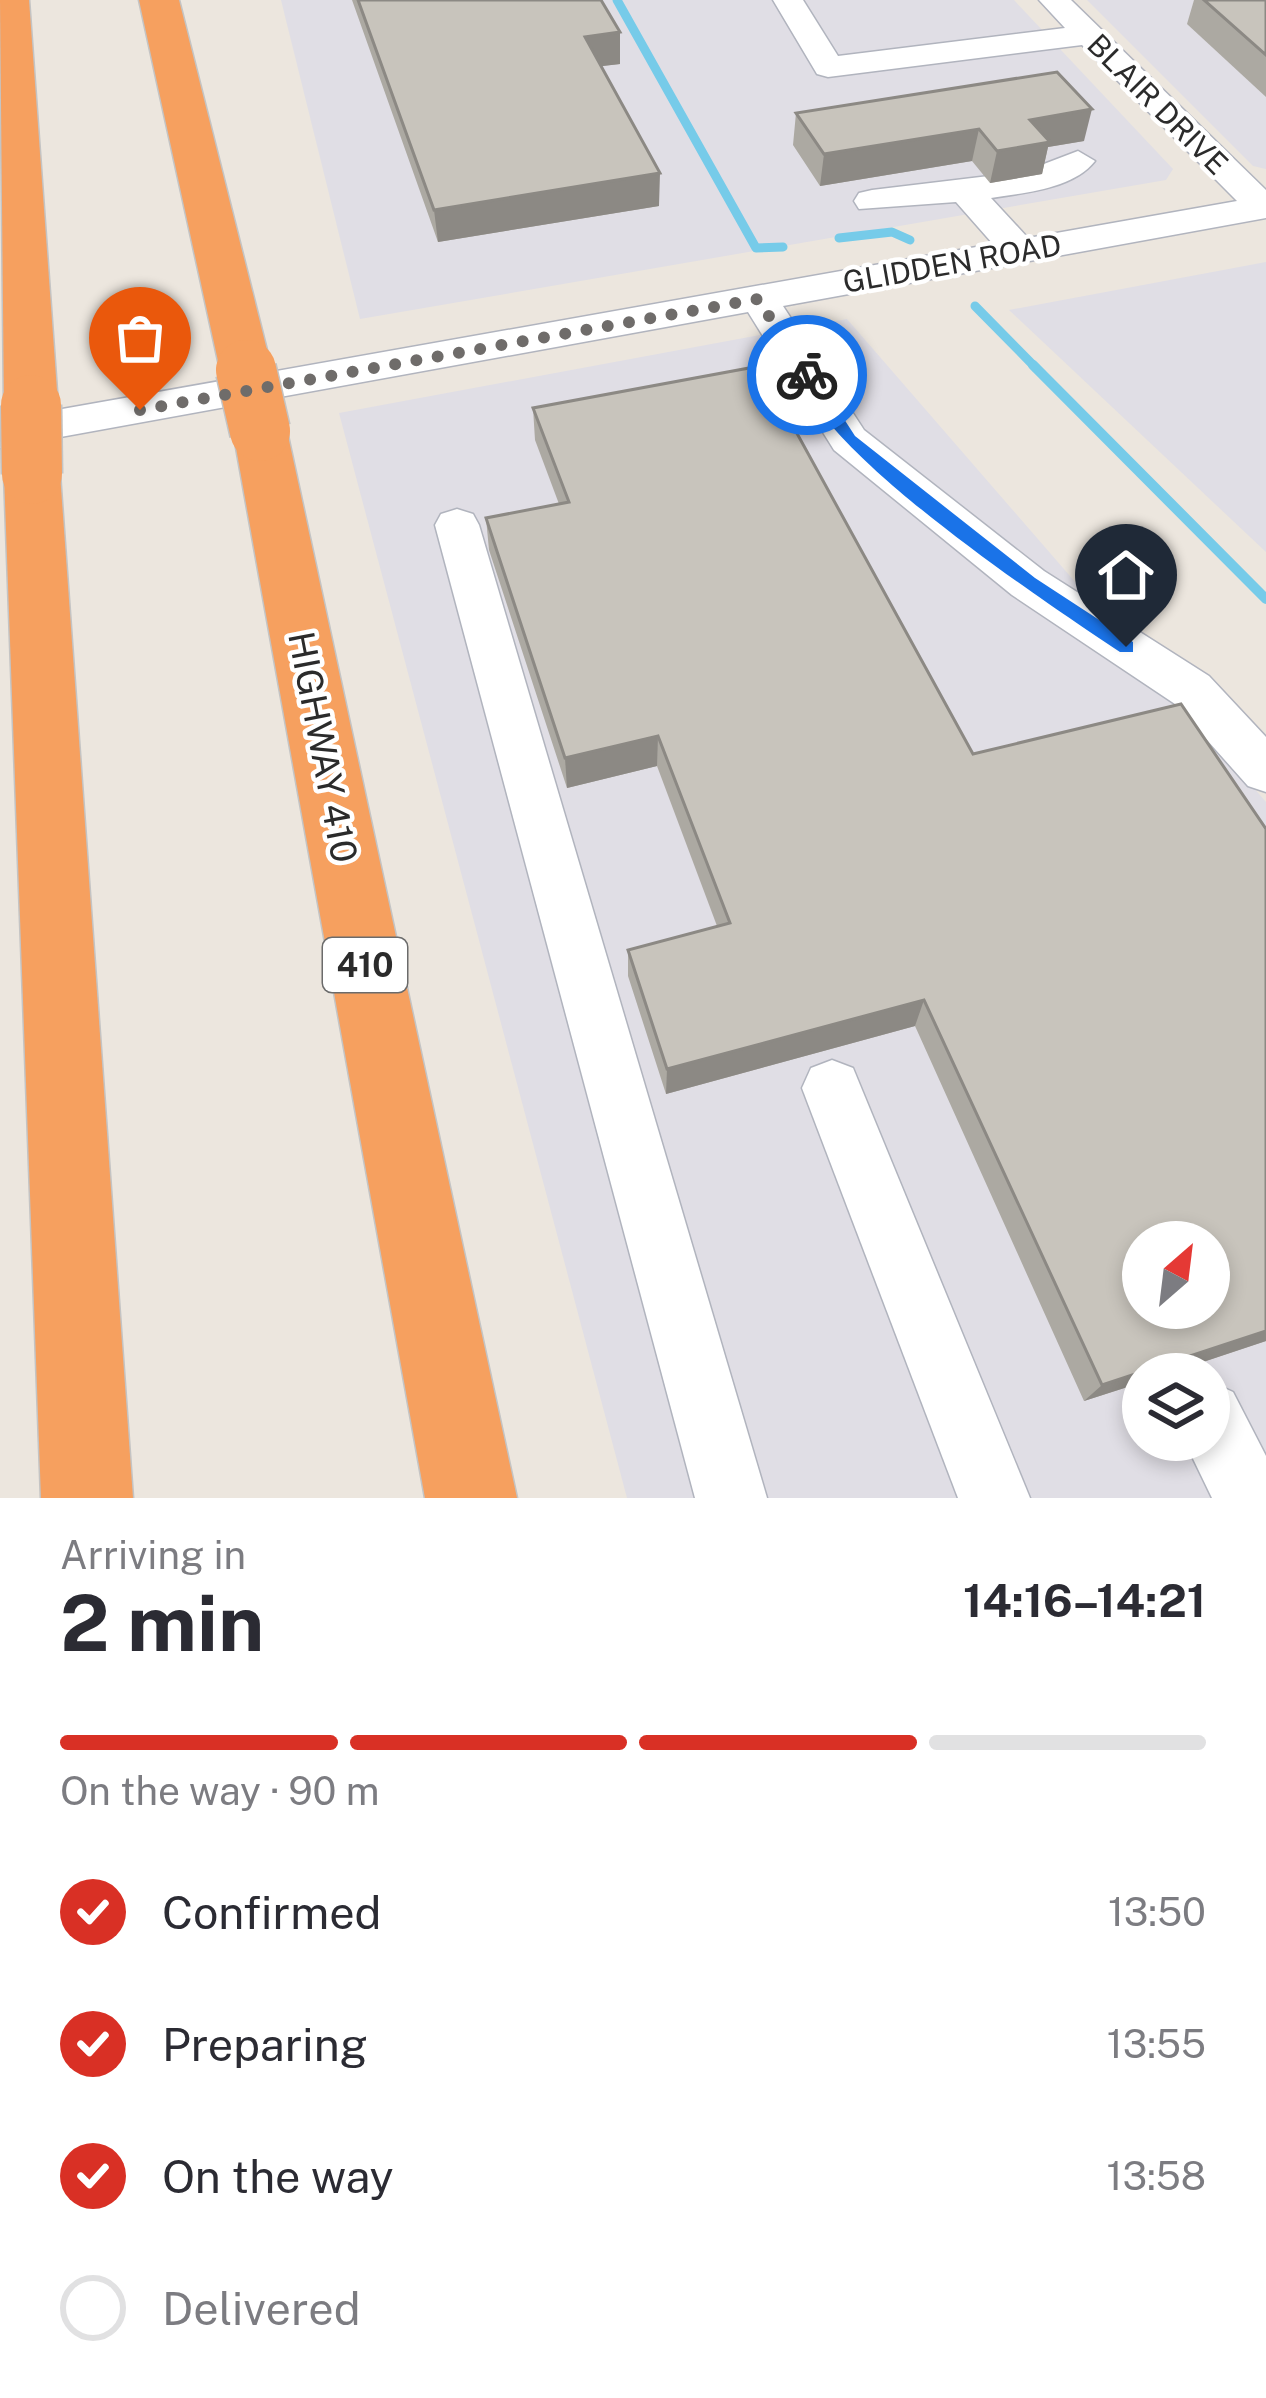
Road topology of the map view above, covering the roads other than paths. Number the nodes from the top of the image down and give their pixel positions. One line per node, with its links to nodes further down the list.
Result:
1 (9, 0): 12 (highway)
2 (159, 0): 18 (highway, HIGHWAY 410 / 410)
3 (788, 0): 5 (street)
4 (1054, 0): 5 (street, BLAIR DRIVE)
5 (1089, 35): 9 (street, BLAIR DRIVE)
6 (1078, 161): 7 (street)
7 (965, 190): 8 (street); 10 (street)
8 (872, 201)
9 (1264, 207): 10 (street, GLIDDEN ROAD)
10 (1019, 251): 11 (street, GLIDDEN ROAD)
11 (758, 299): 12 (street, GLIDDEN ROAD); 14 (street)
12 (21, 438): 17 (highway)
13 (457, 525): 19 (street)
14 (1266, 771)
15 (832, 1088): 20 (street)
16 (1230, 1459): 21 (street)
17 (87, 1498)
18 (471, 1498)
19 (731, 1498)
20 (994, 1498)
21 (1249, 1498)

